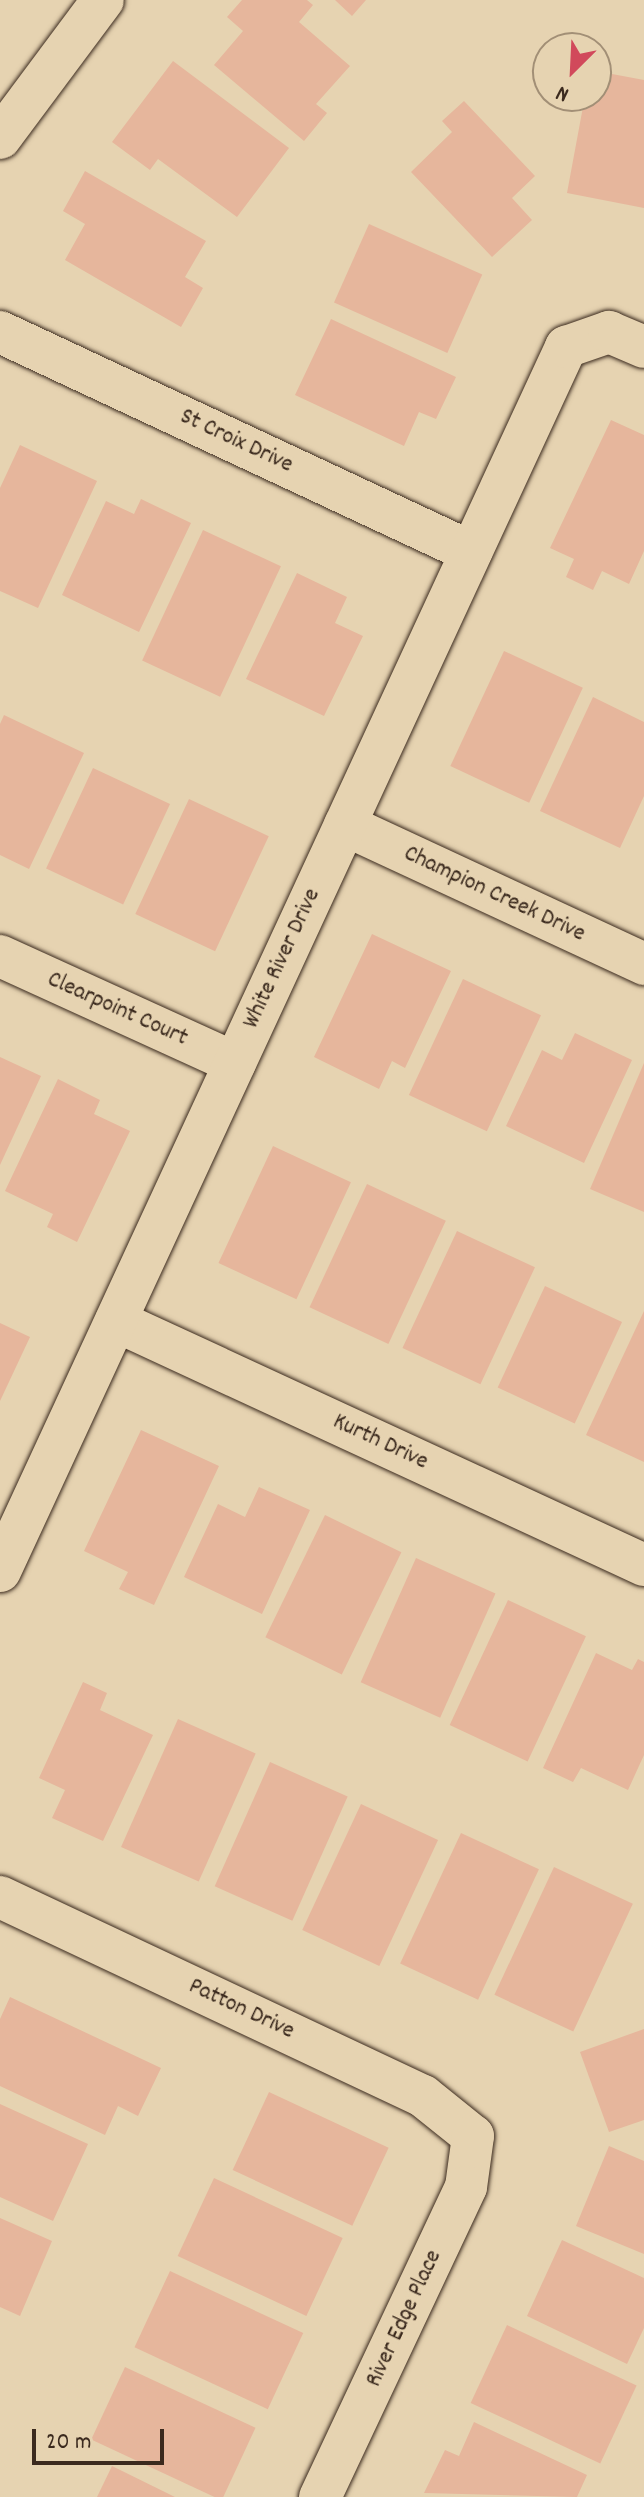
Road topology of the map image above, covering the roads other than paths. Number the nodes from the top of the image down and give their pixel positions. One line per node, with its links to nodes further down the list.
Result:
1 (103, 0): 2 (street)
2 (0, 138)
3 (0, 332): 5 (street, St Croix Drive)
4 (644, 347): 5 (street, White River Drive)
5 (471, 552): 6 (street, White River Drive)
6 (345, 825): 8 (street, Champion Creek Drive); 9 (street, White River Drive)
7 (0, 956): 9 (street, Clearpoint Court)
8 (644, 964)
9 (235, 1063): 10 (street, White River Drive)
10 (116, 1321): 11 (street, Kurth Drive); 12 (street, White River Drive)
11 (644, 1565)
12 (0, 1571)
13 (0, 1897): 14 (street, Patton Drive)
14 (473, 2136): 15 (street, River Edge Place)
15 (320, 2497)

